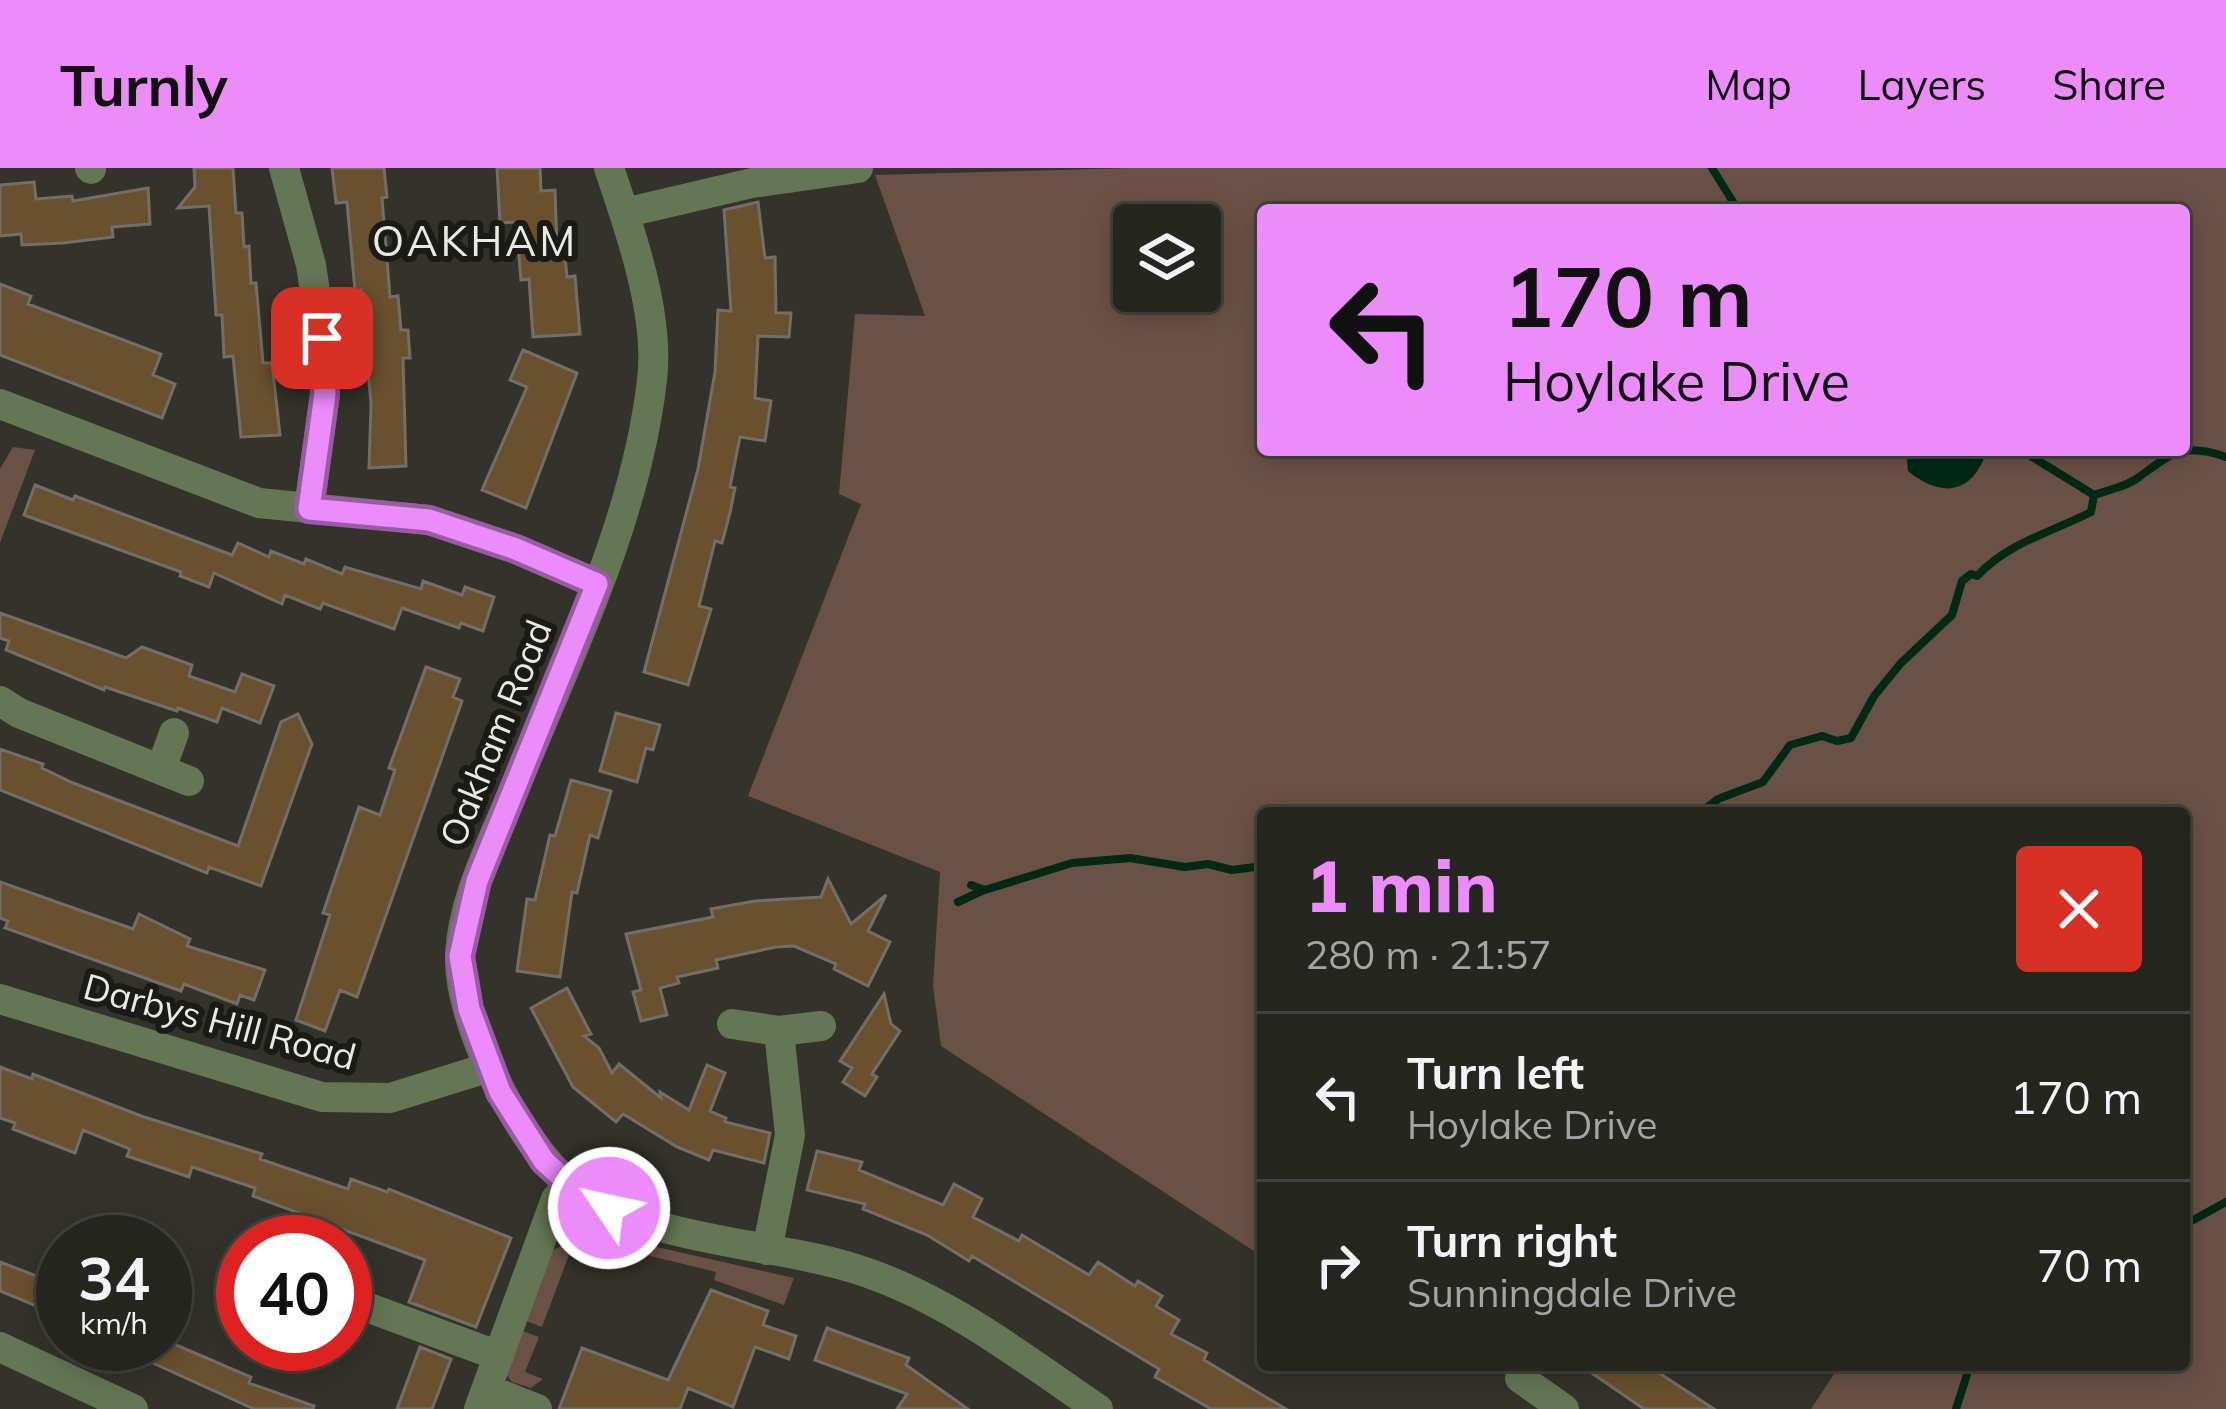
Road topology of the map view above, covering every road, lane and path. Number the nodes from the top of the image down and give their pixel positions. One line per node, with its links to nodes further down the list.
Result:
1 (284, 168): 6 (street)
2 (609, 168): 4 (street, Oakham Road)
3 (858, 168): 4 (street)
4 (624, 213): 7 (street, Oakham Road)
5 (2, 411): 6 (street)
6 (309, 509): 7 (street)
7 (597, 584): 14 (street, Oakham Road)
8 (0, 701): 9 (street)
9 (174, 734)
10 (0, 999): 14 (street, Darbys Hill Road)
11 (732, 1024): 13 (street)
12 (820, 1026): 13 (street)
13 (779, 1031): 16 (street)
14 (490, 1067): 15 (street, Oakham Road)
15 (568, 1183): 16 (street, Oakham Road); 19 (street)
16 (767, 1250): 24 (street, Oakham Road)
17 (372, 1309): 19 (street)
18 (0, 1347): 22 (street)
19 (500, 1356): 21 (street)
20 (1520, 1378): 25 (street)
21 (483, 1399): 23 (street)
22 (134, 1409)
23 (537, 1409)
24 (1098, 1409)
25 (1562, 1409)

